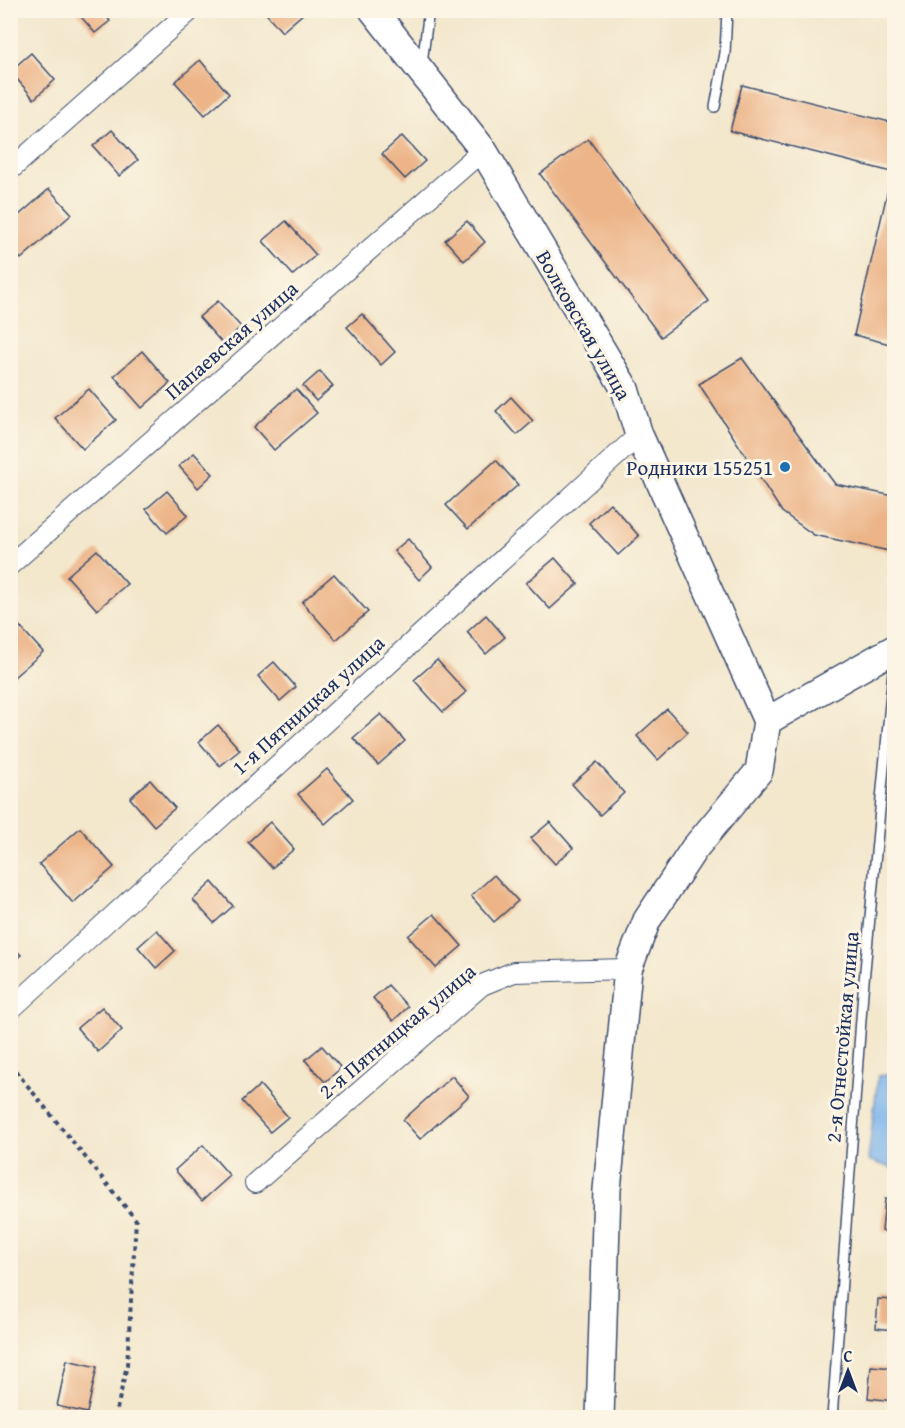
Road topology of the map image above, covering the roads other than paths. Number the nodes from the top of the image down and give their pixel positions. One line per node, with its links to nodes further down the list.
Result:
1 (191, 10): 8 (street)
2 (373, 10): 5 (main road, Волковская улица)
3 (429, 10): 5 (lane)
4 (728, 10): 6 (lane)
5 (421, 72): 7 (main road, Волковская улица)
6 (715, 106)
7 (483, 150): 9 (main road, Волковская улица); 10 (street, Папаевская улица)
8 (10, 170)
9 (639, 435): 13 (main road, Волковская улица); 15 (street, 1-я Пятницкая улица)
10 (10, 565)
11 (894, 649): 13 (main road)
12 (894, 660): 18 (lane, 2-я Огнестойкая улица)
13 (767, 721): 14 (main road)
14 (628, 969): 16 (street, 2-я Пятницкая улица); 17 (main road)
15 (10, 1010)
16 (255, 1183)
17 (600, 1418)
18 (832, 1418)

